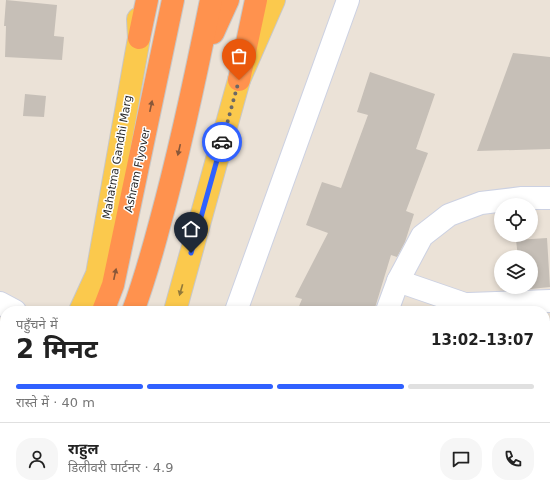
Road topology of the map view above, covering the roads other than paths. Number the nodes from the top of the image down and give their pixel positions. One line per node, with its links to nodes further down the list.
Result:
1 (137, 0): 11 (main road, Mahatma Gandhi Marg)
2 (147, 0): 11 (highway)
3 (164, 0): 10 (highway)
4 (173, 0): 10 (highway, Ashram Flyover)
5 (210, 0): 12 (highway)
6 (228, 0): 12 (highway)
7 (256, 0): 13 (highway)
8 (274, 0): 13 (main road)
9 (348, 0): 22 (street)
10 (167, 28): 19 (highway, Ashram Flyover, one-way to 10)
11 (139, 38): 18 (main road, Mahatma Gandhi Marg)
12 (196, 71): 20 (highway, one-way to 20)
13 (239, 80): 21 (main road, one-way to 21)
14 (550, 198): 15 (street)
15 (398, 281): 17 (street); 23 (street)
16 (550, 301): 17 (street)
17 (464, 304): 24 (street)
18 (82, 306)
19 (105, 306)
20 (136, 306)
21 (176, 306)
22 (238, 306)
23 (389, 306)
24 (470, 306)

